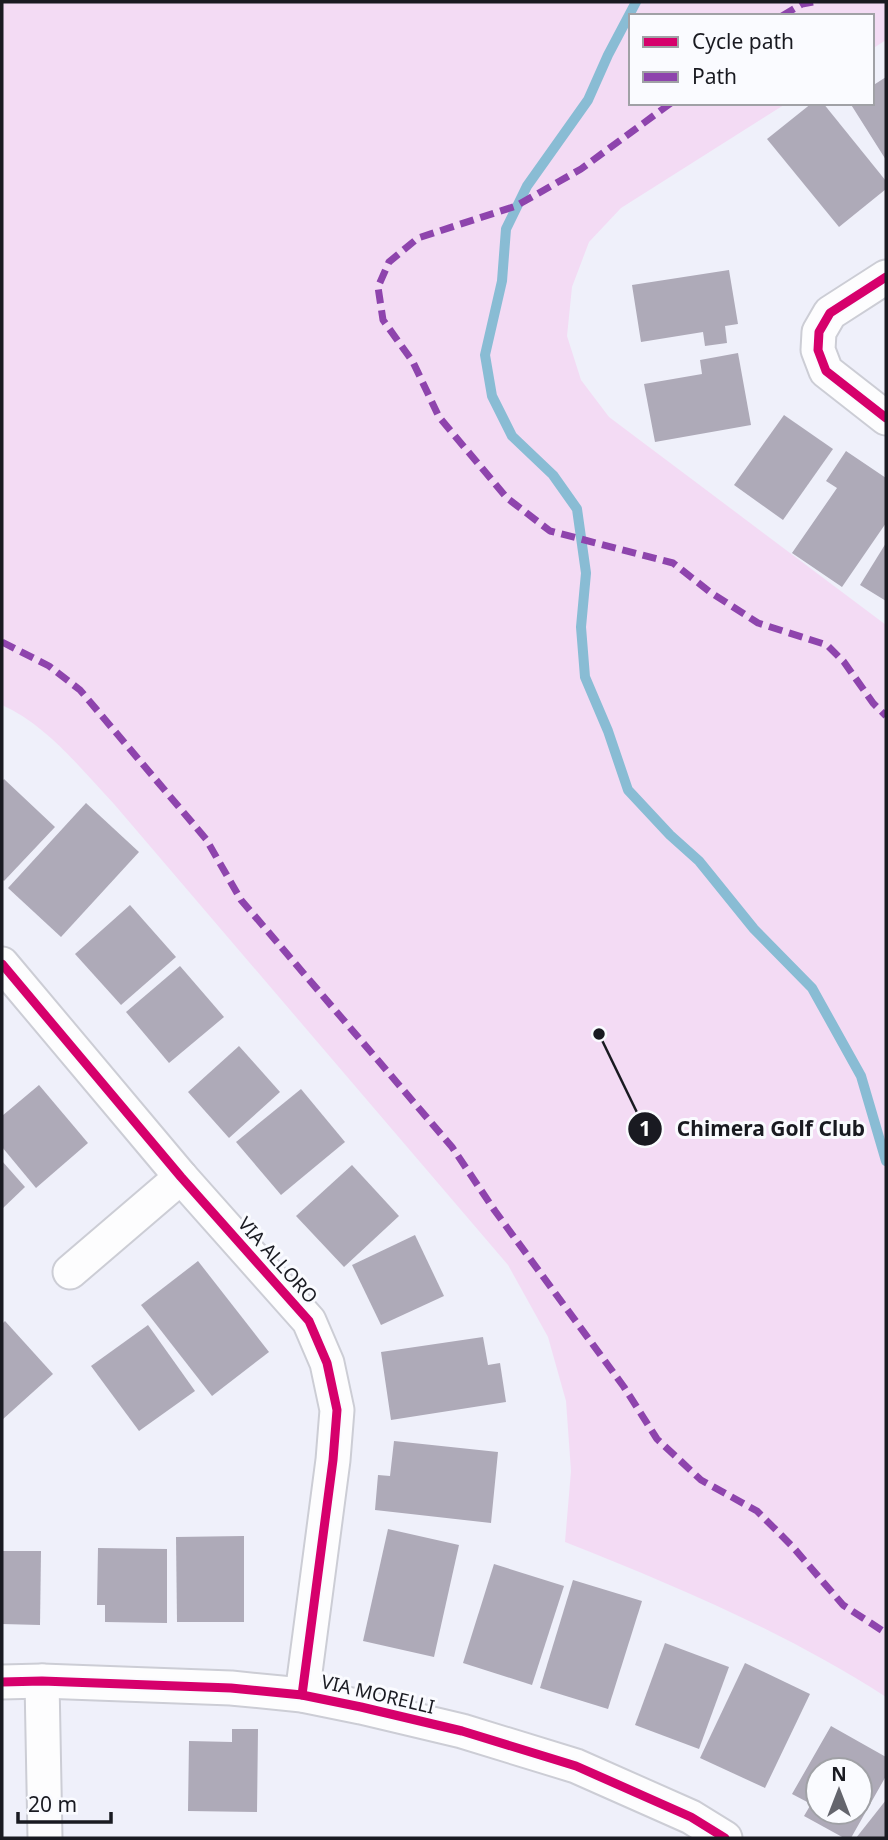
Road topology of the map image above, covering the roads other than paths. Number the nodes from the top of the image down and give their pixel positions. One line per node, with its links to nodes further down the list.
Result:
1 (886, 277): 2 (street)
2 (886, 418)
3 (2, 964): 4 (street, VIA ALLORO)
4 (181, 1177): 5 (street); 8 (street, VIA ALLORO)
5 (70, 1272)
6 (42, 1681): 7 (street, VIA MORELLI); 8 (street, VIA MORELLI); 9 (street)
7 (2, 1682)
8 (302, 1695): 10 (street, VIA MORELLI)
9 (45, 1838)
10 (725, 1838)

